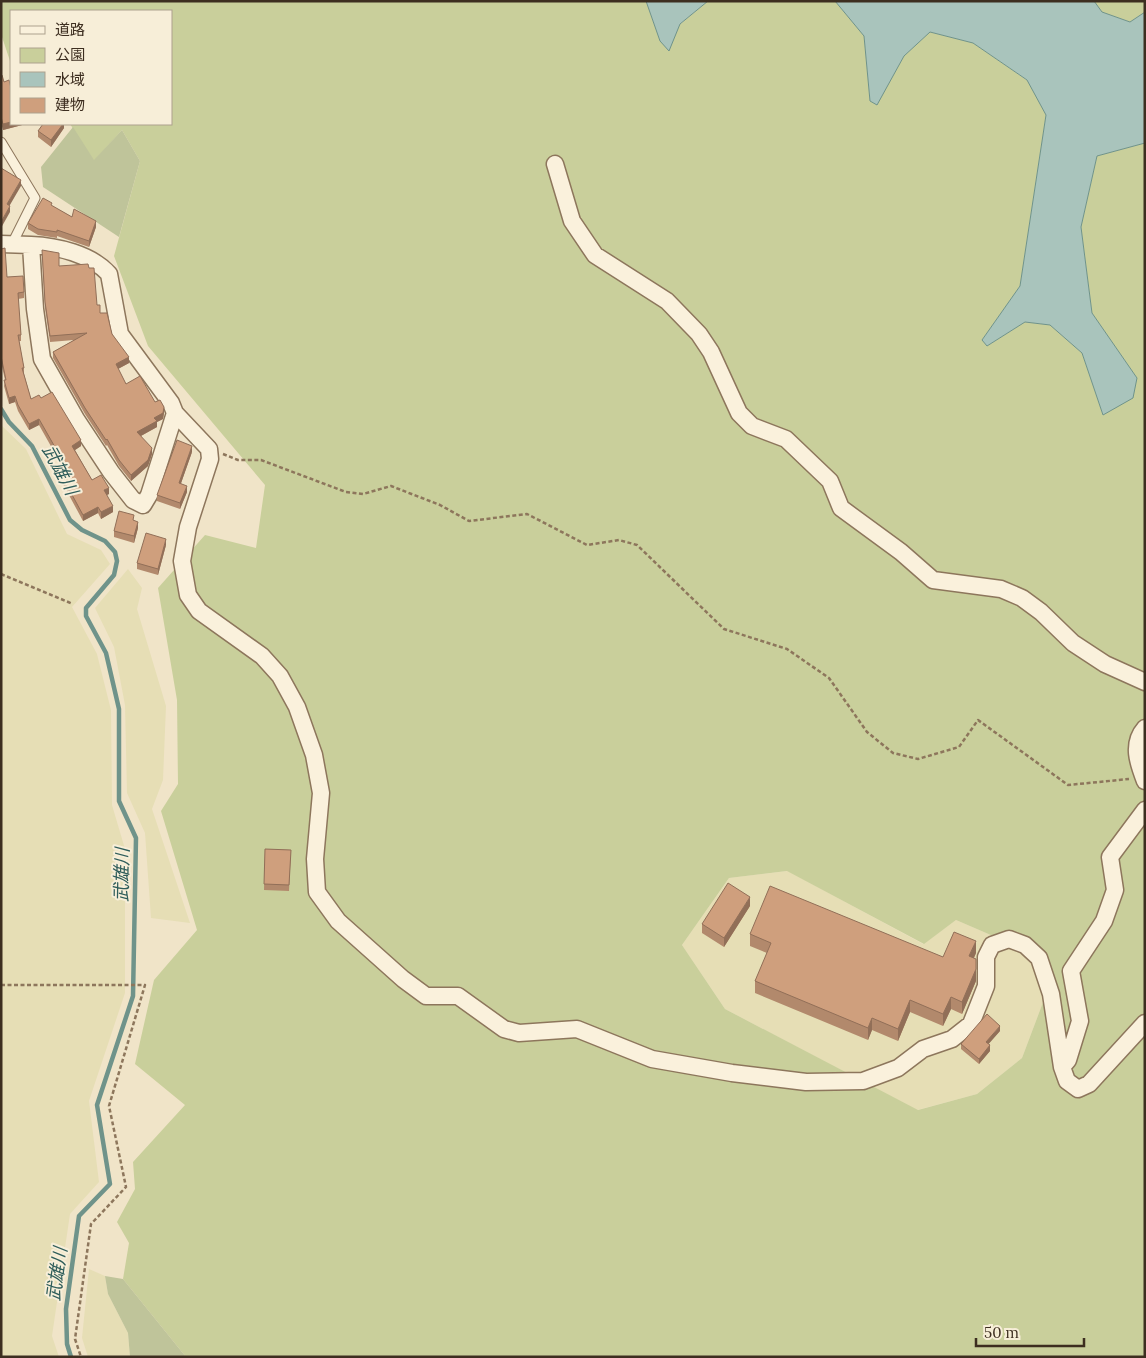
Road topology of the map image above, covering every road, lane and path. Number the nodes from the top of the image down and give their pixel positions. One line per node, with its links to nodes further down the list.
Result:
1 (1, 142): 3 (lane)
2 (556, 164): 9 (street)
3 (7, 244): 4 (street)
4 (31, 245): 5 (street); 5 (street)
5 (175, 413): 6 (street)
6 (210, 449): 11 (path); 15 (street)
7 (1, 574): 8 (path)
8 (73, 604)
9 (1145, 682)
10 (1145, 728): 11 (street)
11 (1140, 780)
12 (1145, 810): 15 (street)
13 (1, 985): 16 (path)
14 (1145, 1023): 15 (street)
15 (1062, 1067)
16 (81, 1357)

